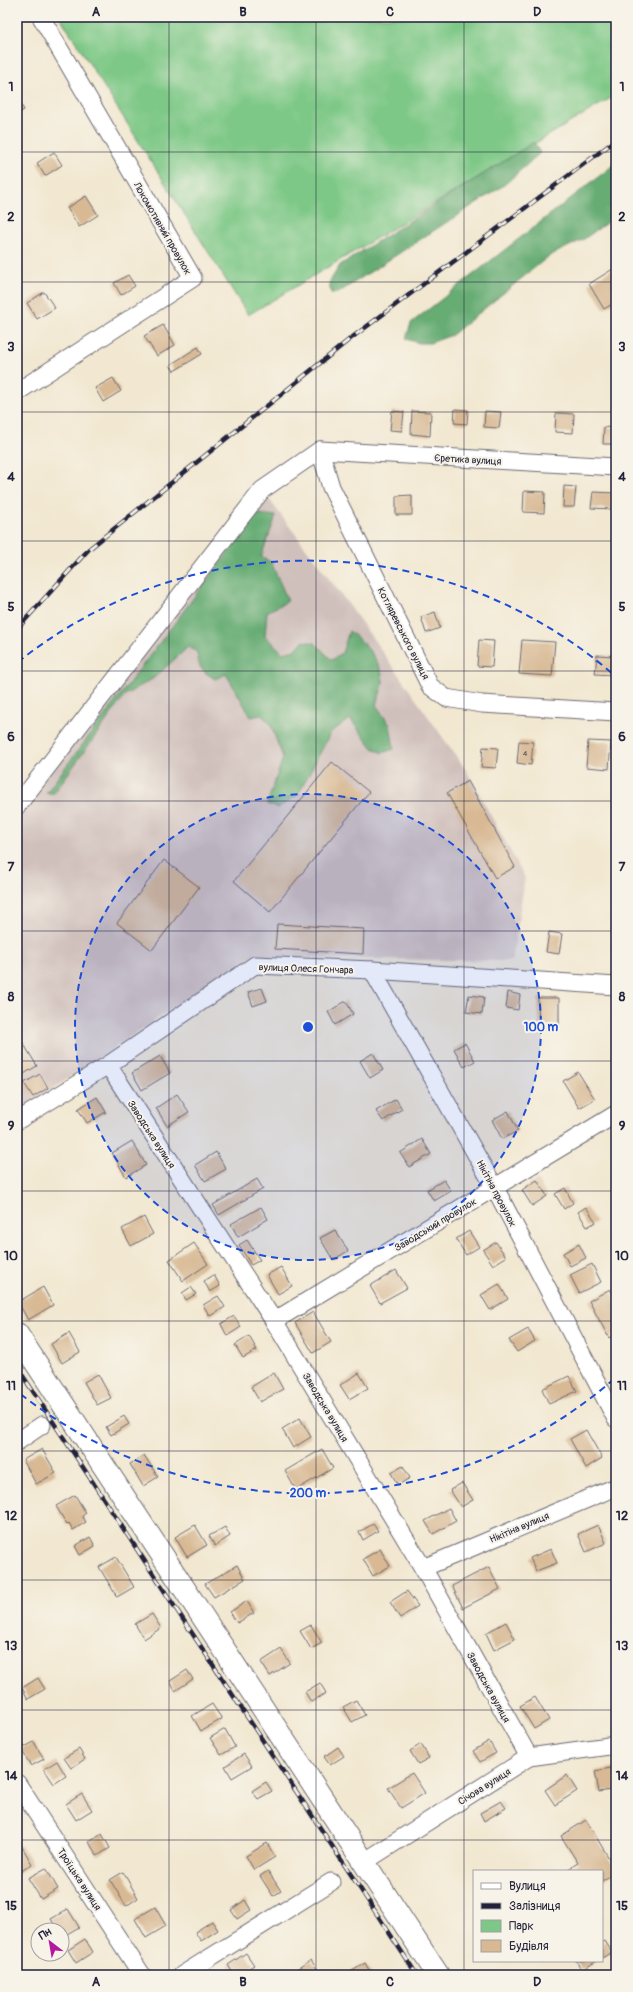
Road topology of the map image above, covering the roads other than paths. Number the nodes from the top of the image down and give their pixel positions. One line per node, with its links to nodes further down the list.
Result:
1 (40, 17): 2 (street, Локомотивний провулок)
2 (17, 392)
3 (320, 450): 4 (street, Єретика вулиця); 5 (street, Котляревського вулиця); 6 (street)
4 (616, 467)
5 (616, 712)
6 (17, 806)
7 (372, 970): 8 (street, вулиця Олеся Гончара); 9 (street, вулиця Олеся Гончара); 12 (street, Нікітіна провулок)
8 (616, 986)
9 (108, 1065): 11 (street, вулиця Олеся Гончара); 13 (street, Заводська вулиця)
10 (616, 1114): 12 (street, Заводський провулок)
11 (17, 1121)
12 (495, 1188): 13 (street, Заводський провулок); 15 (street, Нікітіна провулок)
13 (274, 1321): 19 (street, Заводська вулиця)
14 (17, 1334): 23 (main road)
15 (616, 1419)
16 (42, 1425): 17 (street)
17 (17, 1442)
18 (616, 1487): 19 (street, Нікітіна вулиця)
19 (422, 1568): 21 (street, Заводська вулиця)
20 (616, 1745): 21 (street, Січова вулиця)
21 (529, 1757): 23 (street, Січова вулиця)
22 (17, 1784): 25 (street, Троїцька вулиця)
23 (364, 1862): 27 (main road)
24 (331, 1882): 26 (street)
25 (142, 1975)
26 (182, 1975)
27 (438, 1975)

